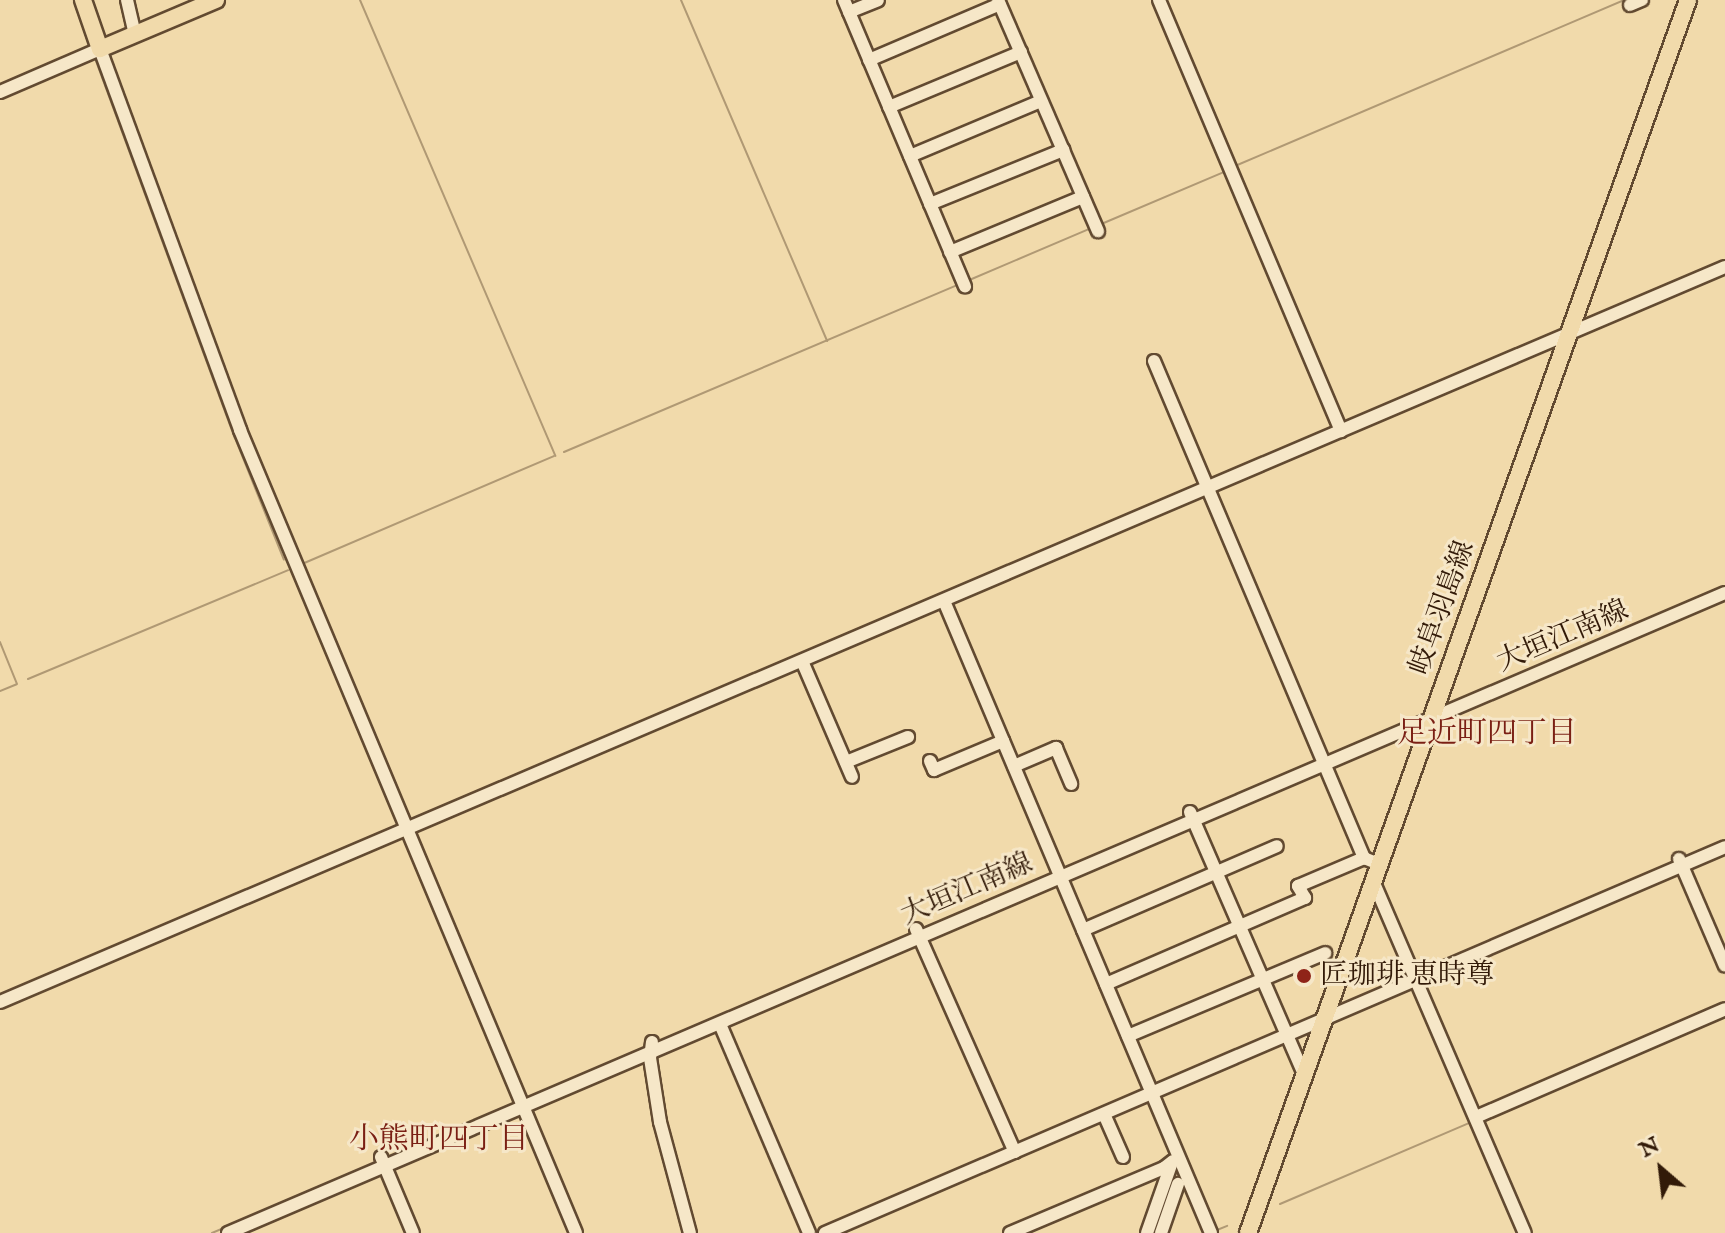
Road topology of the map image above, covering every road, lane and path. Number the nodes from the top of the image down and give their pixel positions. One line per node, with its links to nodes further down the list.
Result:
1 (83, 0): 10 (main road)
2 (127, 0): 9 (street)
3 (216, 0): 9 (main road)
4 (878, 0): 8 (street)
5 (1159, 0): 26 (street)
6 (1688, 0): 24 (main road, 岐阜羽島線)
7 (999, 2): 11 (street); 12 (street)
8 (846, 6): 12 (street)
9 (135, 34): 10 (main road)
10 (100, 49): 13 (street); 41 (street)
11 (1021, 52): 14 (street); 15 (street)
12 (869, 60): 15 (street)
13 (0, 92)
14 (1041, 101): 16 (street); 17 (street)
15 (889, 107): 17 (street)
16 (1063, 150): 18 (street); 19 (street)
17 (910, 156): 19 (street)
18 (1083, 197): 20 (street); 21 (street)
19 (930, 204): 21 (street)
20 (1098, 231)
21 (950, 252): 23 (street)
22 (1725, 267): 24 (street)
23 (965, 287)
24 (1569, 334): 26 (street); 31 (main road, 岐阜羽島線)
25 (1154, 361): 27 (street)
26 (1341, 431): 27 (street)
27 (1209, 487): 29 (street); 35 (street)
28 (1725, 593): 31 (street, 大垣江南線)
29 (944, 601): 30 (street); 33 (street)
30 (802, 661): 36 (street); 41 (street)
31 (1430, 720): 35 (street, 大垣江南線); 46 (main road, 岐阜羽島線)
32 (908, 737): 36 (street)
33 (1003, 741): 34 (street); 37 (street)
34 (930, 761)
35 (1323, 761): 40 (street, 大垣江南線); 44 (street)
36 (846, 762): 38 (street)
37 (1014, 766): 39 (street); 48 (street)
38 (852, 777)
39 (1071, 784)
40 (1192, 817): 47 (street); 48 (street, 大垣江南線)
41 (407, 827): 58 (street); 67 (street)
42 (1277, 846): 47 (street)
43 (1725, 847): 45 (street)
44 (1364, 858): 46 (street); 50 (street)
45 (1681, 863): 54 (street); 55 (street)
46 (1381, 865): 49 (main road, 岐阜羽島線)
47 (1216, 872): 50 (street); 51 (street)
48 (1059, 874): 51 (street); 52 (street, 大垣江南線)
49 (1374, 883): 55 (street); 60 (main road, 岐阜羽島線)
50 (1239, 926): 56 (street); 57 (street)
51 (1083, 930): 57 (street)
52 (918, 933): 61 (street, 大垣江南線); 70 (street)
53 (1325, 953): 56 (street)
54 (1725, 966)
55 (1417, 976): 60 (street); 69 (street)
56 (1262, 979): 62 (street); 63 (street)
57 (1106, 984): 62 (street)
58 (0, 1002)
59 (1725, 1009): 69 (street)
60 (1326, 1019): 63 (street); 65 (main road, 岐阜羽島線)
61 (720, 1024): 64 (street, 大垣江南線); 80 (street)
62 (1128, 1036): 66 (street)
63 (1287, 1036): 65 (street); 66 (street)
64 (653, 1048): 67 (street, 大垣江南線); 79 (street)
65 (1305, 1077): 85 (main road, 岐阜羽島線)
66 (1152, 1093): 68 (street); 71 (street)
67 (523, 1108): 73 (street, 大垣江南線); 78 (street)
68 (1104, 1114): 70 (street); 72 (street)
69 (1476, 1117): 86 (street)
70 (1015, 1152): 81 (street)
71 (1175, 1156): 75 (street); 82 (street); 84 (street)
72 (1123, 1157)
73 (384, 1163): 76 (street, 大垣江南線); 77 (street)
74 (1178, 1184): 83 (street)
75 (1014, 1232)
76 (228, 1233)
77 (413, 1233)
78 (576, 1233)
79 (690, 1233)
80 (809, 1233)
81 (825, 1233)
82 (1147, 1233)
83 (1161, 1233)
84 (1211, 1233)
85 (1248, 1233)
86 (1525, 1233)

